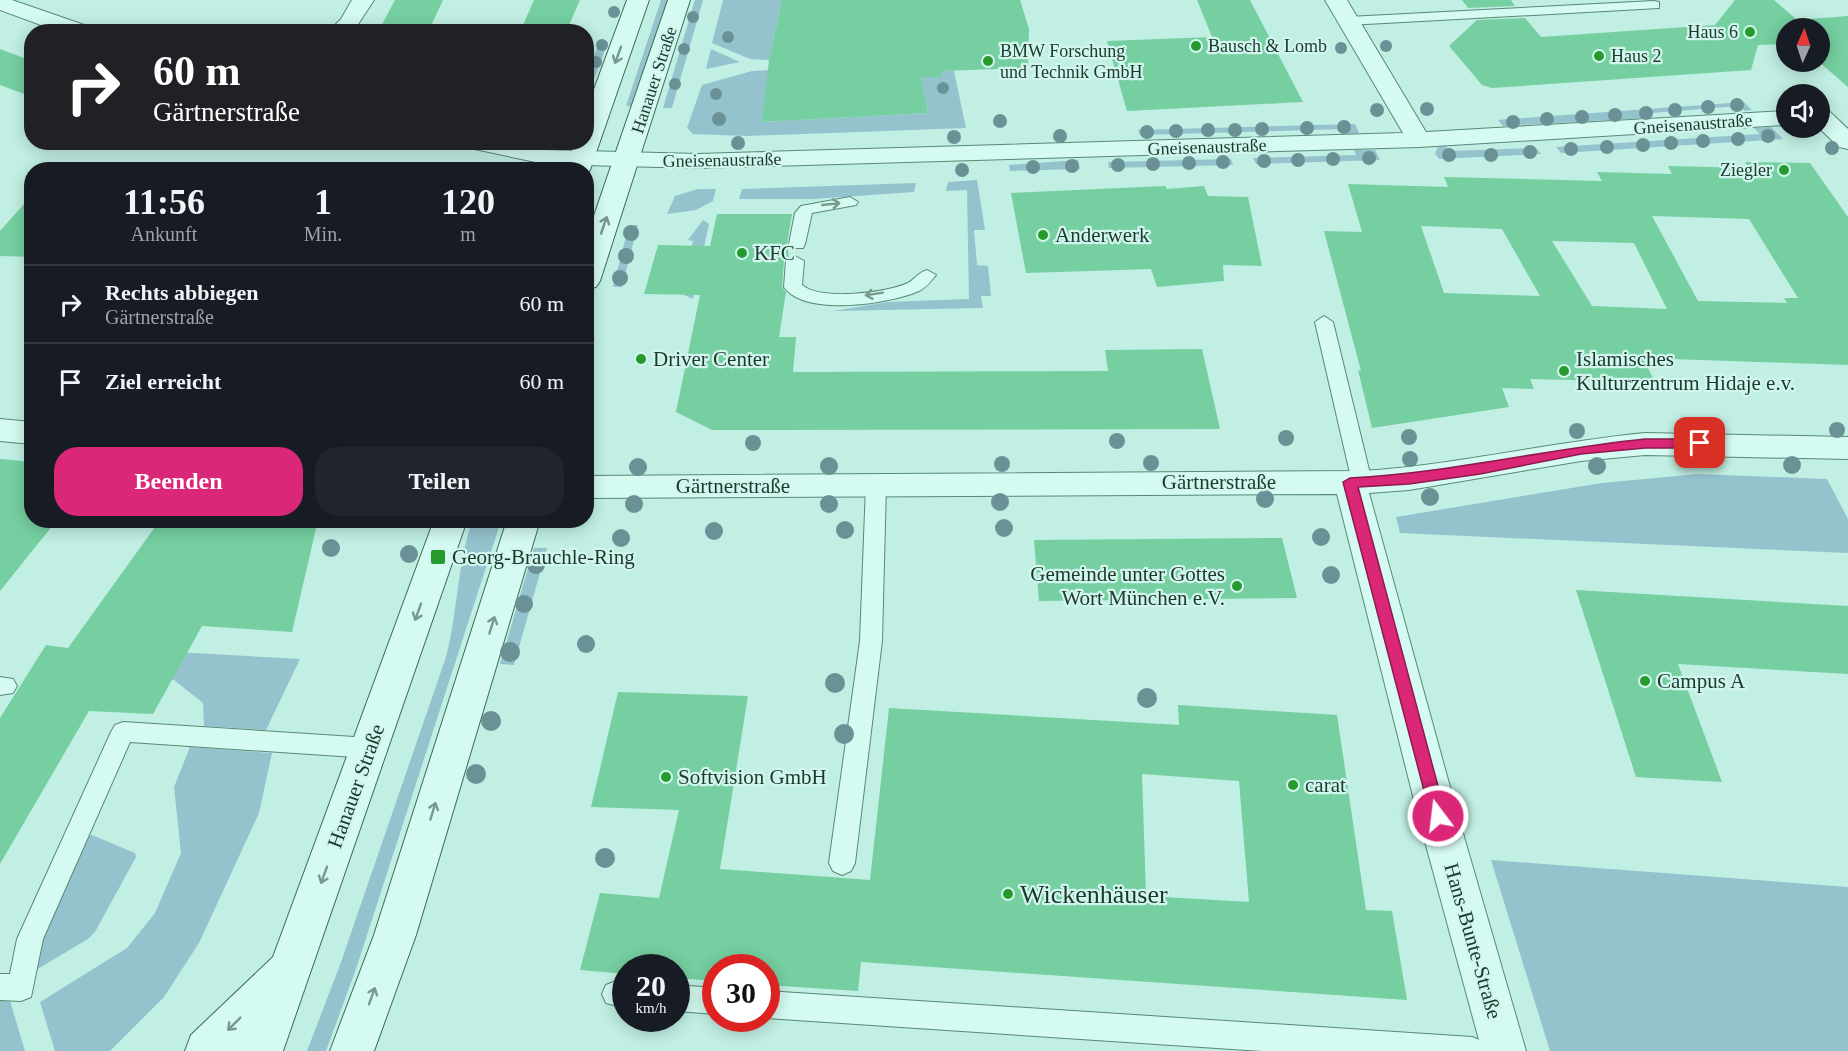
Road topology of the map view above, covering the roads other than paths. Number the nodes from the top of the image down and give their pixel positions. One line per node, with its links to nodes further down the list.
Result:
1 (363, 0): 11 (street)
2 (638, 0): 15 (street, Hanauer Straße, one-way to 15)
3 (679, 0): 20 (street, Hanauer Straße)
4 (1336, 0): 9 (street)
5 (1434, 0): 8 (lane)
6 (0, 3): 10 (street)
7 (1654, 5): 8 (lane)
8 (1446, 15): 9 (lane)
9 (1348, 21): 17 (street)
10 (59, 24)
11 (349, 24)
12 (1848, 114): 13 (street)
13 (1830, 115)
14 (1776, 119): 17 (street, Gneisenaustraße)
15 (594, 121)
16 (1830, 125): 18 (street)
17 (1419, 140): 20 (street, Gneisenaustraße)
18 (1848, 142)
19 (512, 150): 21 (street)
20 (628, 161): 22 (street, Hanauer Straße); 24 (street, Hanauer Straße, one-way to 20)
21 (566, 162)
22 (594, 164)
23 (850, 202): 25 (lane, one-way to 23)
24 (594, 258)
25 (927, 275)
26 (1324, 322): 30 (lane)
27 (0, 430): 28 (street)
28 (24, 432)
29 (1848, 448): 30 (street, Gärtnerstraße)
30 (1356, 482): 31 (street, Gärtnerstraße); 44 (street, Hans-Bunte-Straße)
31 (876, 485): 32 (street, Gärtnerstraße); 36 (lane)
32 (594, 487)
33 (448, 528): 35 (street, Hanauer Straße, one-way to 35)
34 (522, 528): 42 (street, one-way to 34)
35 (370, 748): 37 (street, Hanauer Straße, one-way to 37); 38 (lane)
36 (842, 863)
37 (291, 968): 40 (street, one-way to 40); 41 (street, Hanauer Straße)
38 (0, 987)
39 (780, 1005): 43 (lane)
40 (207, 1051)
41 (261, 1051)
42 (352, 1051)
43 (1472, 1051)
44 (1504, 1051)

